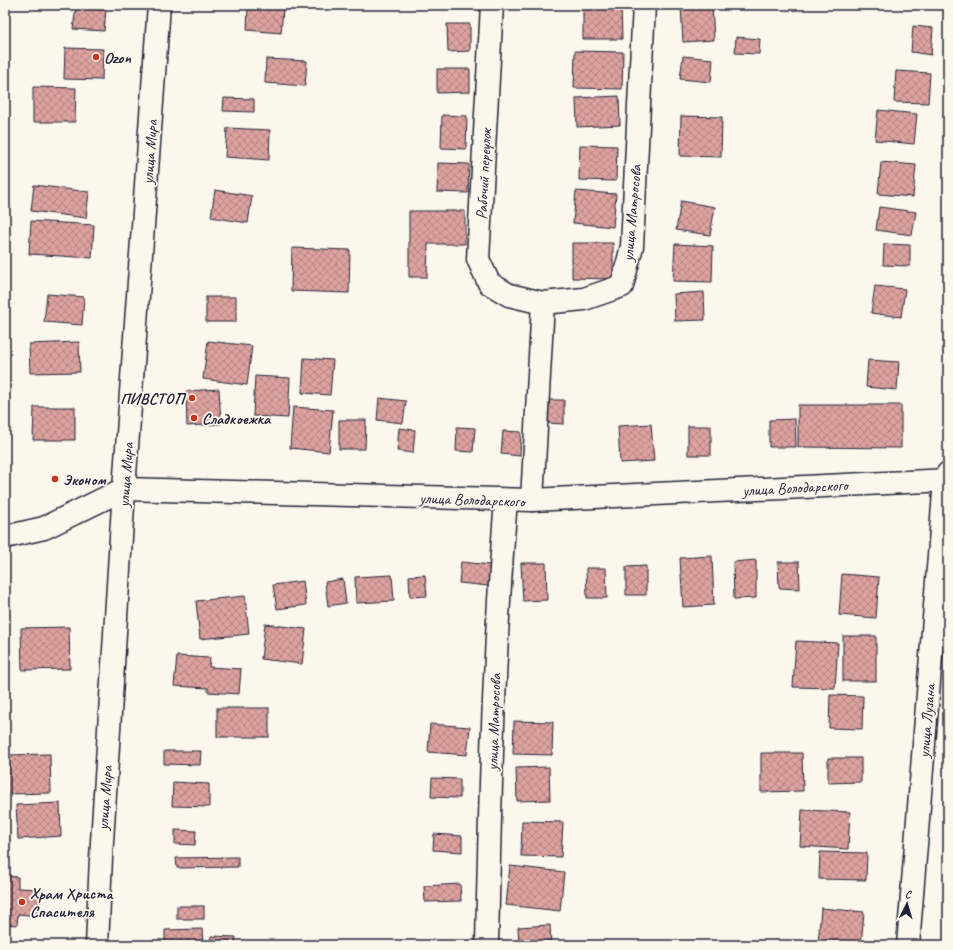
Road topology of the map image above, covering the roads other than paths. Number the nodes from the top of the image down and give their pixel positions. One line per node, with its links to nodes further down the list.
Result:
1 (159, 5): 6 (street, улица Мира)
2 (492, 5): 4 (street, Рабочий переулок)
3 (644, 5): 4 (street, улица Матросова)
4 (543, 303): 8 (street)
5 (947, 478): 8 (street, улица Володарского); 12 (street, улица Лузана)
6 (124, 489): 7 (street, улица Володарского); 9 (street, улица Володарского); 10 (street, улица Мира)
7 (506, 500): 8 (street, улица Володарского); 11 (street, улица Матросова)
8 (532, 500)
9 (5, 537)
10 (97, 945)
11 (487, 945)
12 (908, 945)

